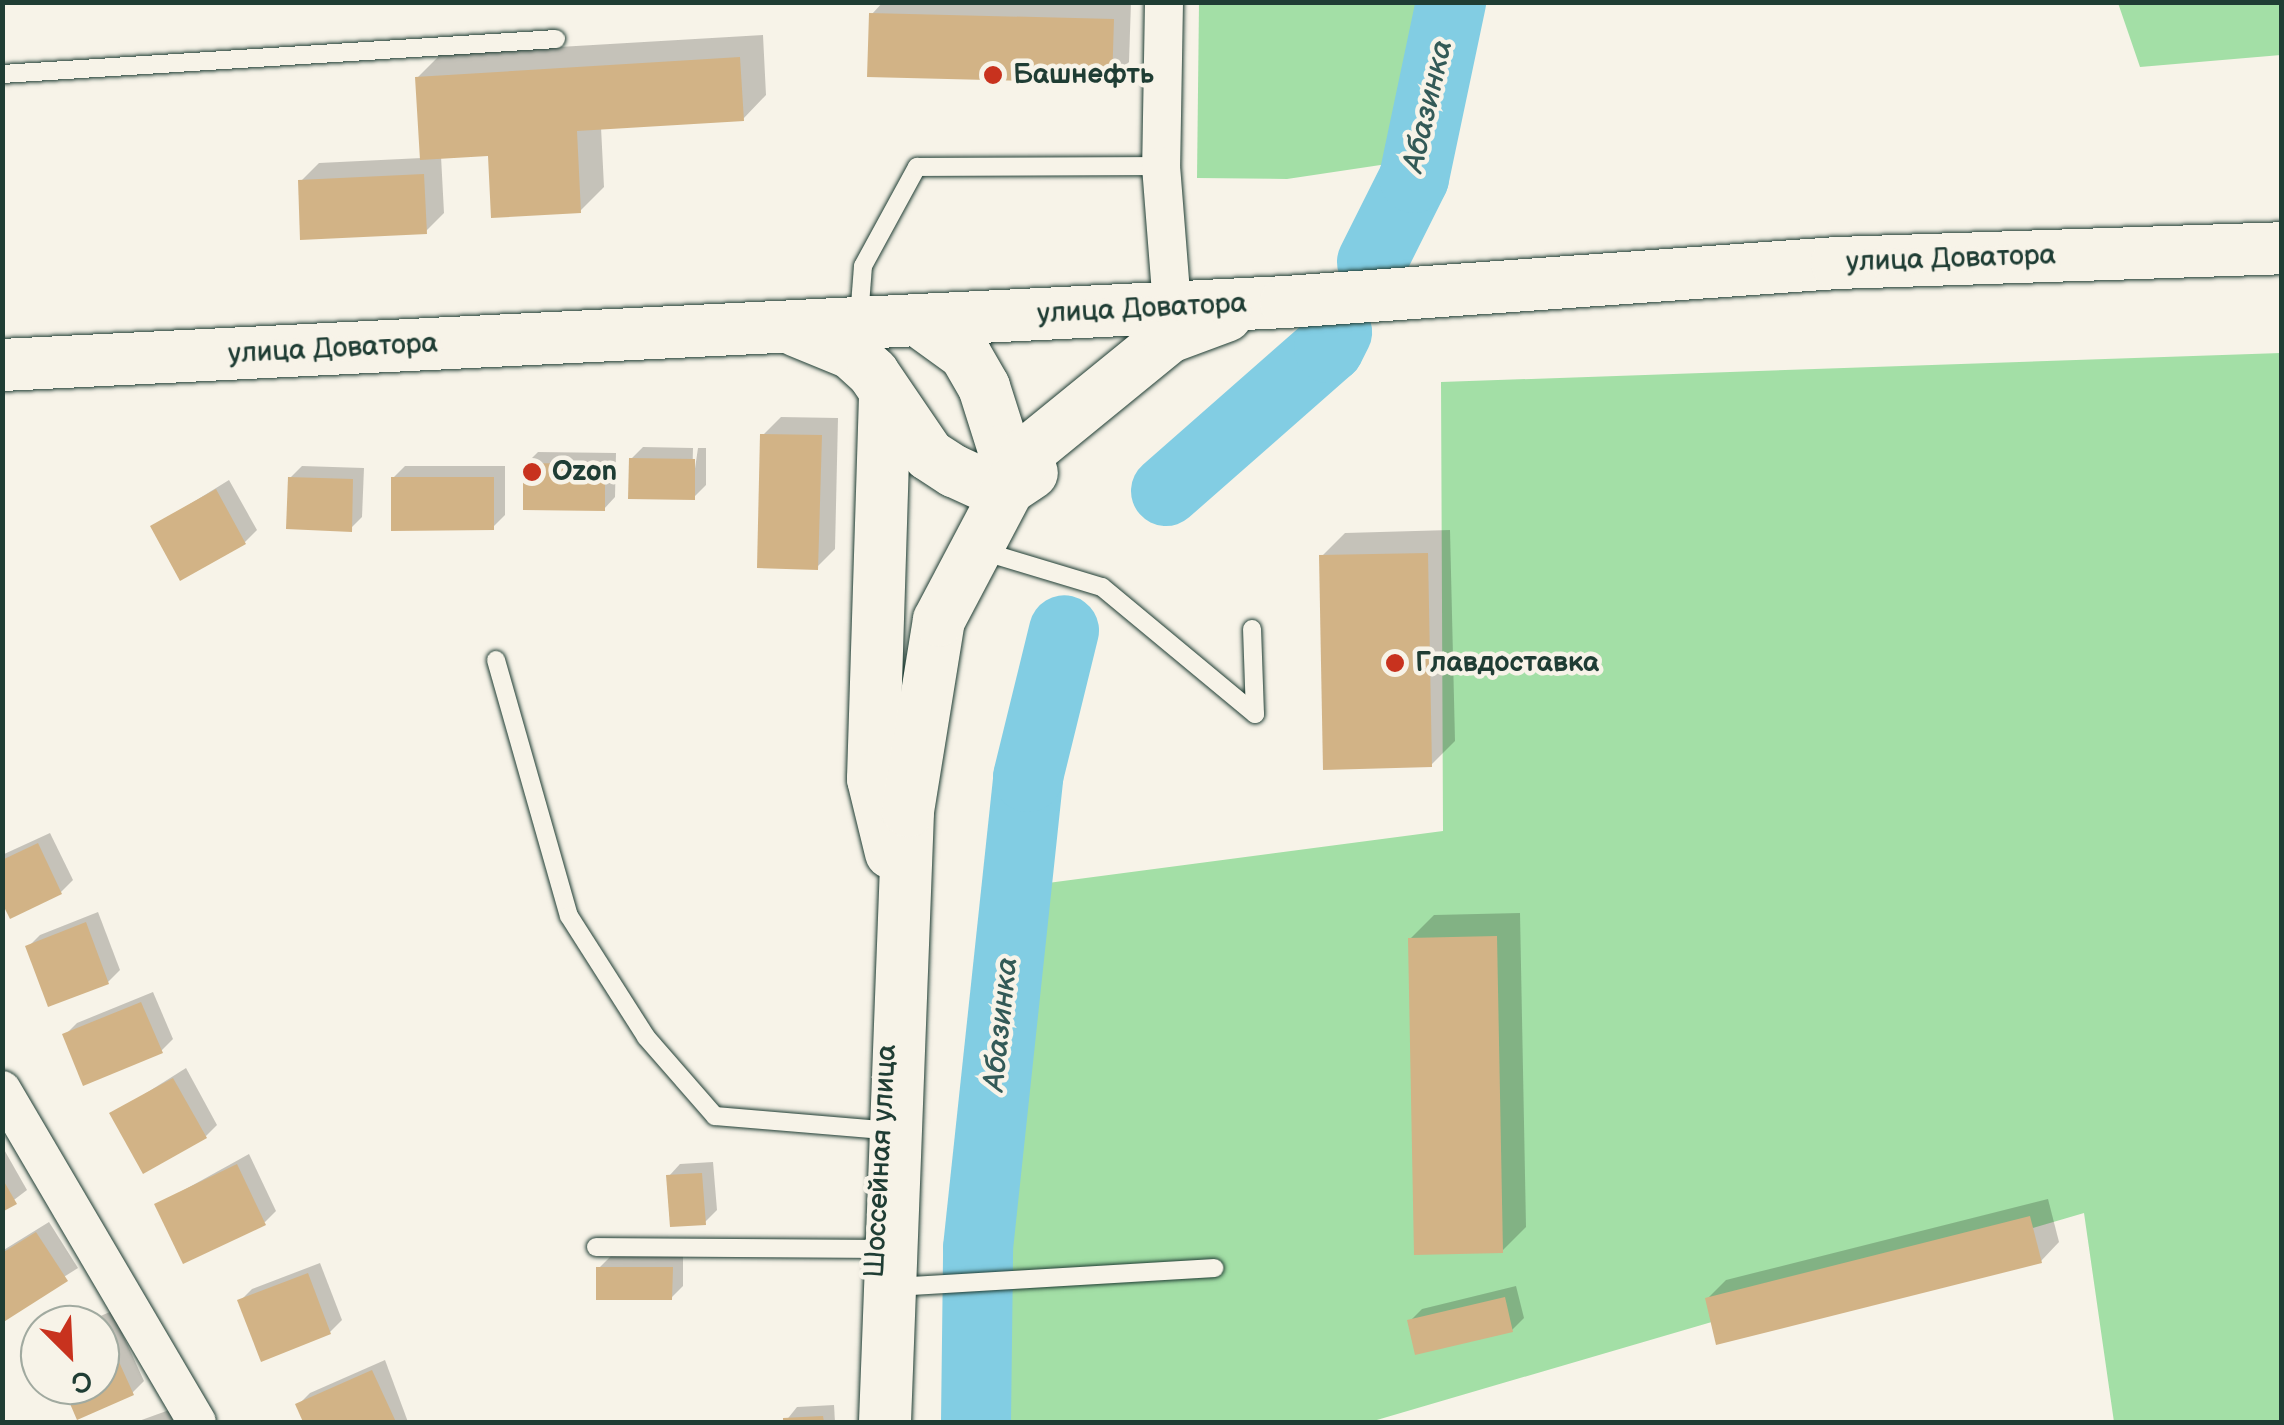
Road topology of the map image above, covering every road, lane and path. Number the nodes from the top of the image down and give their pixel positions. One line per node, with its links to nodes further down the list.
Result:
1 (1164, 2): 4 (street)
2 (556, 39): 3 (lane)
3 (2, 74)
4 (1161, 166): 7 (street); 9 (lane)
5 (2282, 248): 6 (main road, улица Доватора)
6 (1286, 302): 7 (main road, улица Доватора); 13 (main road)
7 (1172, 305): 8 (main road, улица Доватора)
8 (919, 321): 9 (main road, улица Доватора); 13 (main road)
9 (859, 324): 10 (main road, улица Доватора)
10 (781, 326): 11 (main road, улица Доватора); 12 (main road)
11 (2, 365)
12 (886, 396): 13 (main road); 17 (main road, Шоссейная улица)
13 (1002, 492): 14 (main road, Шоссейная улица)
14 (972, 548): 15 (lane); 17 (main road, Шоссейная улица)
15 (1252, 629)
16 (496, 660): 19 (lane)
17 (903, 902): 19 (main road, Шоссейная улица); 21 (main road, Шоссейная улица)
18 (2, 1090): 23 (street)
19 (883, 1130): 21 (main road, Шоссейная улица)
20 (596, 1247): 21 (lane)
21 (882, 1268): 22 (lane); 24 (main road, Шоссейная улица); 25 (main road, Шоссейная улица)
22 (1214, 1268)
23 (197, 1422)
24 (871, 1422)
25 (885, 1422)

